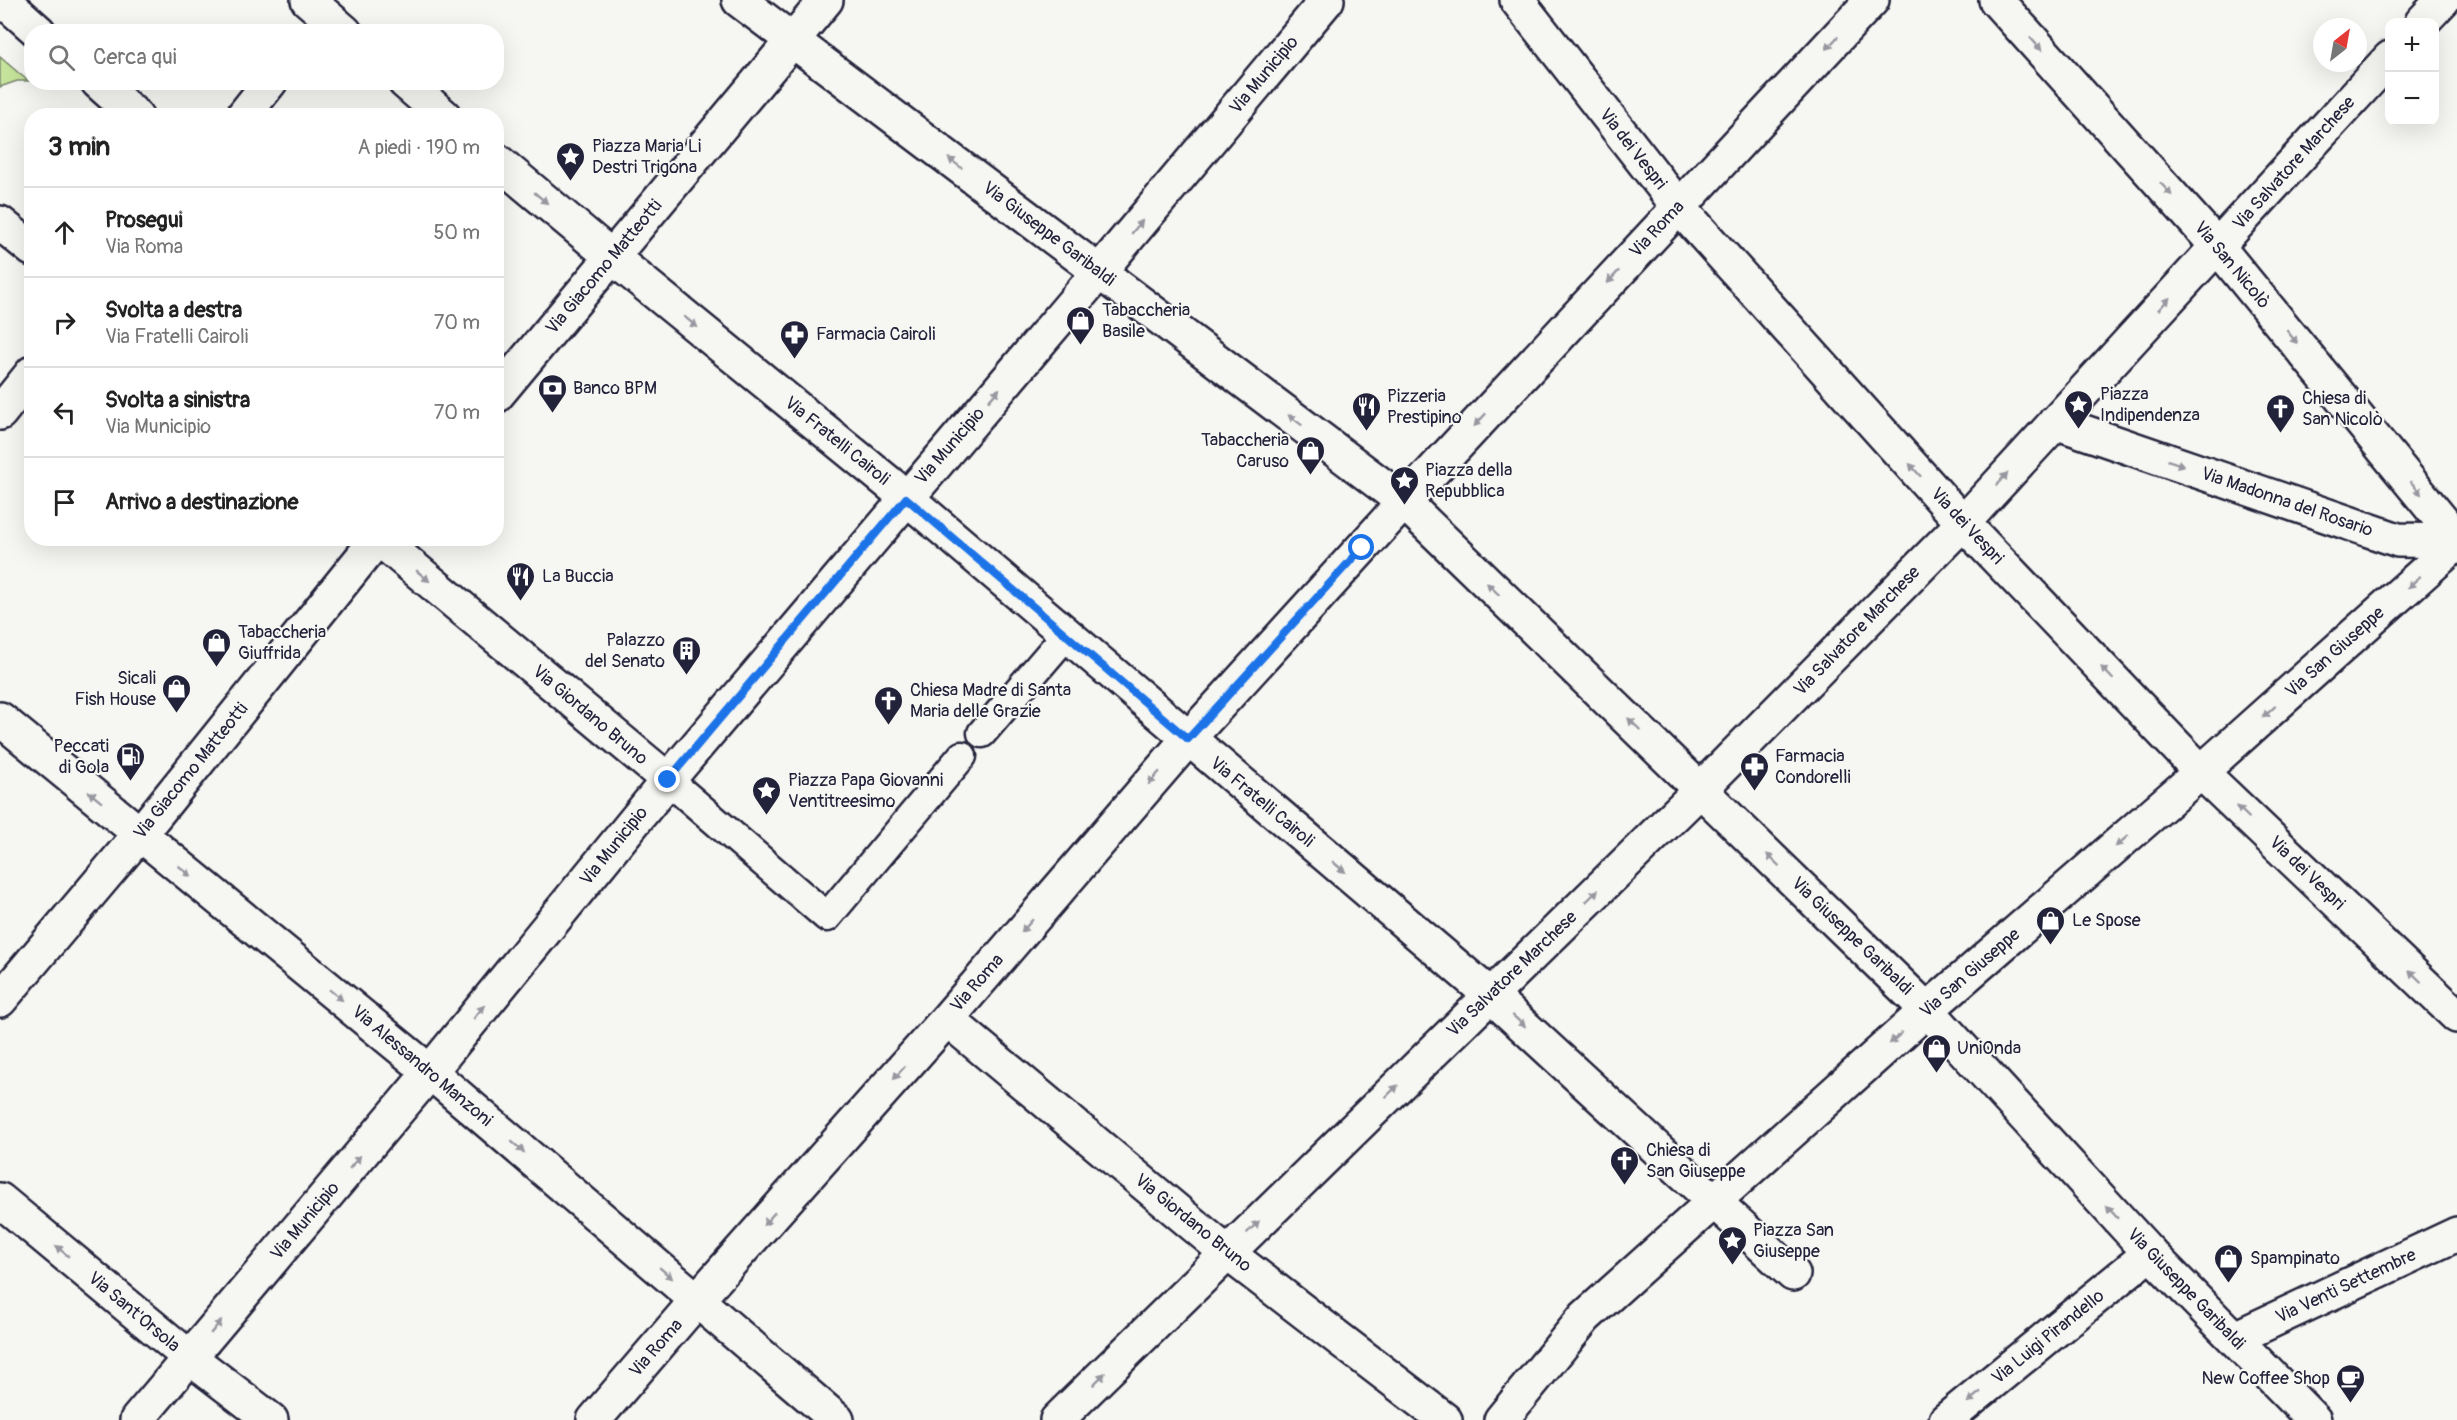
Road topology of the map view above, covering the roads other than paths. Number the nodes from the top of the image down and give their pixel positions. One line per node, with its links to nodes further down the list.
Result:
1 (3, 0): 10 (street)
2 (739, 0): 11 (street, Via Giuseppe Garibaldi)
3 (826, 0): 11 (street, Via Giacomo Matteotti)
4 (1327, 0): 25 (street, Via Municipio, one-way to 4)
5 (1517, 0): 20 (street, Via dei Vespri)
6 (1872, 0): 20 (street, Via Roma, one-way to 20)
7 (1996, 0): 23 (street, Via San Nicolò, one-way to 23)
8 (2443, 0): 9 (street)
9 (2426, 18)
10 (30, 24)
11 (793, 41): 24 (street, Via Giacomo Matteotti); 25 (street, Via Giuseppe Garibaldi, one-way to 11)
12 (2385, 63): 23 (street, Via Salvatore Marchese)
13 (107, 90): 16 (street)
14 (264, 90): 17 (street)
15 (414, 90): 18 (street)
16 (127, 108)
17 (249, 108)
18 (435, 108)
19 (504, 167): 24 (street, Via Fratelli Cairoli, one-way to 24)
20 (1678, 206): 31 (street, Via Roma, one-way to 31); 32 (street, Via dei Vespri, one-way to 20)
21 (0, 223): 22 (street)
22 (24, 242)
23 (2217, 246): 29 (street, Via Salvatore Marchese, one-way to 23); 33 (street, Via San Nicolò, one-way to 33)
24 (612, 258): 27 (street, Via Giacomo Matteotti); 30 (street, Via Fratelli Cairoli, one-way to 30)
25 (1099, 272): 30 (street, Via Municipio, one-way to 25); 31 (street, Via Giuseppe Garibaldi, one-way to 25)
26 (24, 383): 28 (street)
27 (504, 386)
28 (0, 413)
29 (2055, 422): 32 (street, Via Salvatore Marchese, one-way to 29); 33 (street, Via Madonna del Rosario, one-way to 33)
30 (906, 498): 36 (street, Via Fratelli Cairoli); 42 (street, Via Municipio)
31 (1404, 502): 39 (street, Via Roma); 43 (street, Via Giuseppe Garibaldi, one-way to 31)
32 (1963, 523): 41 (street, Via dei Vespri, one-way to 32); 43 (street, Via Salvatore Marchese)
33 (2457, 541): 41 (street, Via San Giuseppe, one-way to 41)
34 (372, 546): 44 (street, Via Giacomo Matteotti)
35 (388, 546): 42 (street, Via Giordano Bruno, one-way to 42)
36 (1066, 635): 38 (street); 39 (street, Via Fratelli Cairoli)
37 (0, 719): 44 (street, Via Alessandro Manzoni, one-way to 37)
38 (982, 733)
39 (1188, 739): 45 (street, Via Fratelli Cairoli, one-way to 45); 49 (street, Via Roma, one-way to 49)
40 (962, 756): 42 (street, Via Giordano Bruno)
41 (2201, 772): 47 (street, Via San Giuseppe, one-way to 47); 48 (street, Via dei Vespri, one-way to 41)
42 (668, 780): 50 (street, Via Municipio, one-way to 42)
43 (1701, 789): 45 (street, Via Salvatore Marchese, one-way to 43); 47 (street, Via Giuseppe Garibaldi, one-way to 43)
44 (140, 834): 46 (street, Via Giacomo Matteotti); 50 (street, Via Alessandro Manzoni, one-way to 50)
45 (1490, 995): 52 (street, Via Fratelli Cairoli, one-way to 52); 54 (street, Via Salvatore Marchese, one-way to 45)
46 (0, 1000)
47 (1927, 1010): 52 (street, Via San Giuseppe, one-way to 52); 55 (street, Via Giuseppe Garibaldi, one-way to 47)
48 (2457, 1016)
49 (947, 1019): 54 (street, Via Giordano Bruno); 57 (street, Via Roma, one-way to 57)
50 (430, 1072): 57 (street, Via Alessandro Manzoni, one-way to 57); 59 (street, Via Municipio, one-way to 50)
51 (0, 1200): 59 (street, Via Sant'Orsola, one-way to 51)
52 (1715, 1200): 56 (street, Via Fratelli Cairoli); 66 (street, Via San Giuseppe)
53 (2457, 1234): 58 (street, Via Venti Settembre)
54 (1226, 1252): 64 (street, Via Salvatore Marchese, one-way to 54); 65 (street, Via Giordano Bruno)
55 (2150, 1253): 58 (street, Via Giuseppe Garibaldi); 67 (street, Via Luigi Pirandello, one-way to 67)
56 (1793, 1274)
57 (697, 1300): 62 (street, Via Roma); 63 (street, Via Alessandro Manzoni)
58 (2235, 1338): 68 (street, Via Giuseppe Garibaldi)
59 (190, 1358): 60 (street, Via Municipio); 61 (street, Via Sant'Orsola)
60 (137, 1420)
61 (271, 1420)
62 (594, 1420)
63 (837, 1420)
64 (1058, 1420)
65 (1445, 1420)
66 (1502, 1420)
67 (1946, 1420)
68 (2314, 1420)

